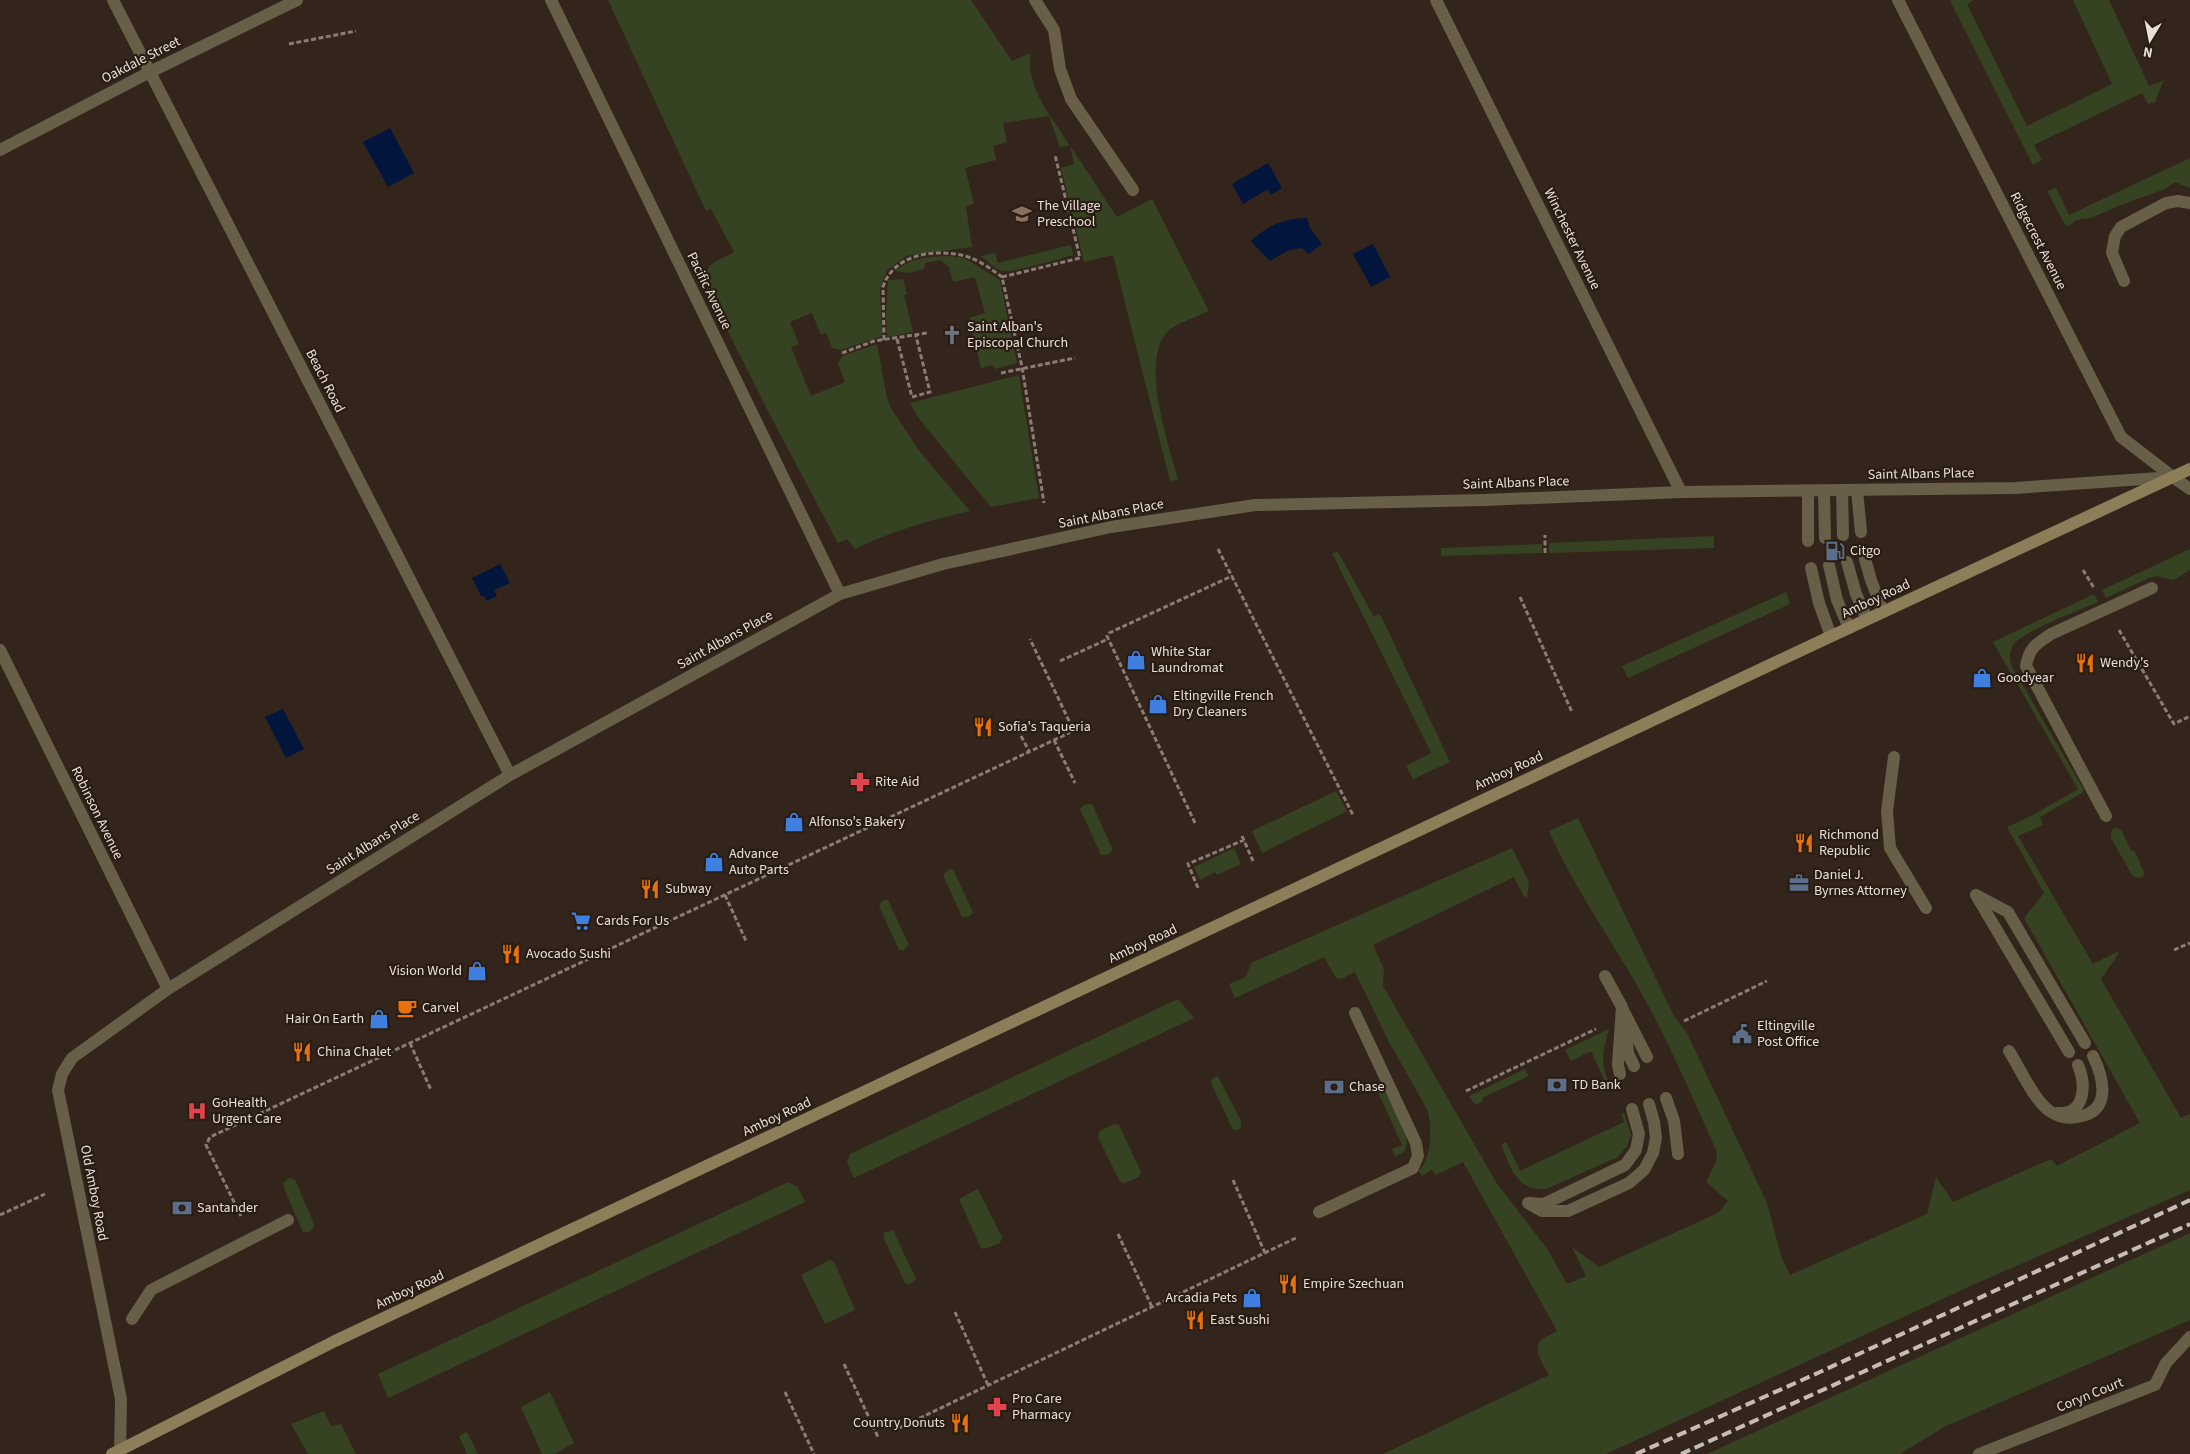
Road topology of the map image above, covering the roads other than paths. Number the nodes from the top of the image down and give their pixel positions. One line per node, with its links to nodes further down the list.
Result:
1 (113, 0): 7 (street, Beach Road)
2 (297, 0): 7 (street, Oakdale Street)
3 (552, 0): 29 (street, Pacific Avenue)
4 (1035, 0): 9 (street)
5 (1436, 0): 19 (street, Winchester Avenue)
6 (1898, 0): 13 (street, Ridgecrest Avenue)
7 (150, 72): 8 (street, Oakdale Street); 36 (street, Beach Road)
8 (0, 150)
9 (1133, 190)
10 (2190, 203): 11 (street)
11 (2124, 281)
12 (2190, 469): 13 (main road, Amboy Road)
13 (2173, 476): 14 (street, Ridgecrest Avenue); 16 (street, Saint Albans Place); 30 (main road, Amboy Road)
14 (2190, 489)
15 (1842, 490): 16 (street, Saint Albans Place); 18 (street, Saint Albans Place); 21 (street)
16 (1857, 490): 20 (street)
17 (1808, 491): 18 (street, Saint Albans Place); 19 (street, Saint Albans Place); 23 (street)
18 (1824, 491): 22 (street)
19 (1681, 492): 29 (street, Saint Albans Place)
20 (1861, 532)
21 (1843, 535)
22 (1825, 538)
23 (1808, 541)
24 (1865, 558): 30 (street)
25 (1847, 562): 31 (street)
26 (1829, 565): 32 (street)
27 (1811, 568): 33 (street)
28 (2152, 588): 37 (street)
29 (840, 594): 36 (street, Saint Albans Place)
30 (1883, 612): 31 (main road, Amboy Road)
31 (1867, 619): 32 (main road, Amboy Road)
32 (1849, 628): 33 (main road, Amboy Road)
33 (1831, 636): 60 (main road, Amboy Road)
34 (0, 650): 40 (street, Robinson Avenue)
35 (1894, 758): 38 (street)
36 (510, 775): 40 (street, Saint Albans Place)
37 (2106, 816)
38 (1926, 908)
39 (1605, 976): 41 (street)
40 (168, 989): 60 (street, Old Amboy Road)
41 (1622, 1007): 47 (street); 49 (street); 50 (street)
42 (1355, 1013): 56 (street)
43 (2085, 1043): 45 (street)
44 (2009, 1051): 54 (street)
45 (2069, 1052)
46 (2093, 1056): 54 (street)
47 (1647, 1057)
48 (2078, 1065): 54 (street)
49 (1634, 1066)
50 (1620, 1074)
51 (1666, 1098): 55 (street)
52 (1649, 1104): 53 (street)
53 (1632, 1109)
54 (2049, 1111)
55 (1678, 1154)
56 (1319, 1212)
57 (288, 1220): 58 (street)
58 (132, 1319)
59 (2190, 1337): 61 (street, Coryn Court)
60 (117, 1453)
61 (1979, 1454)

